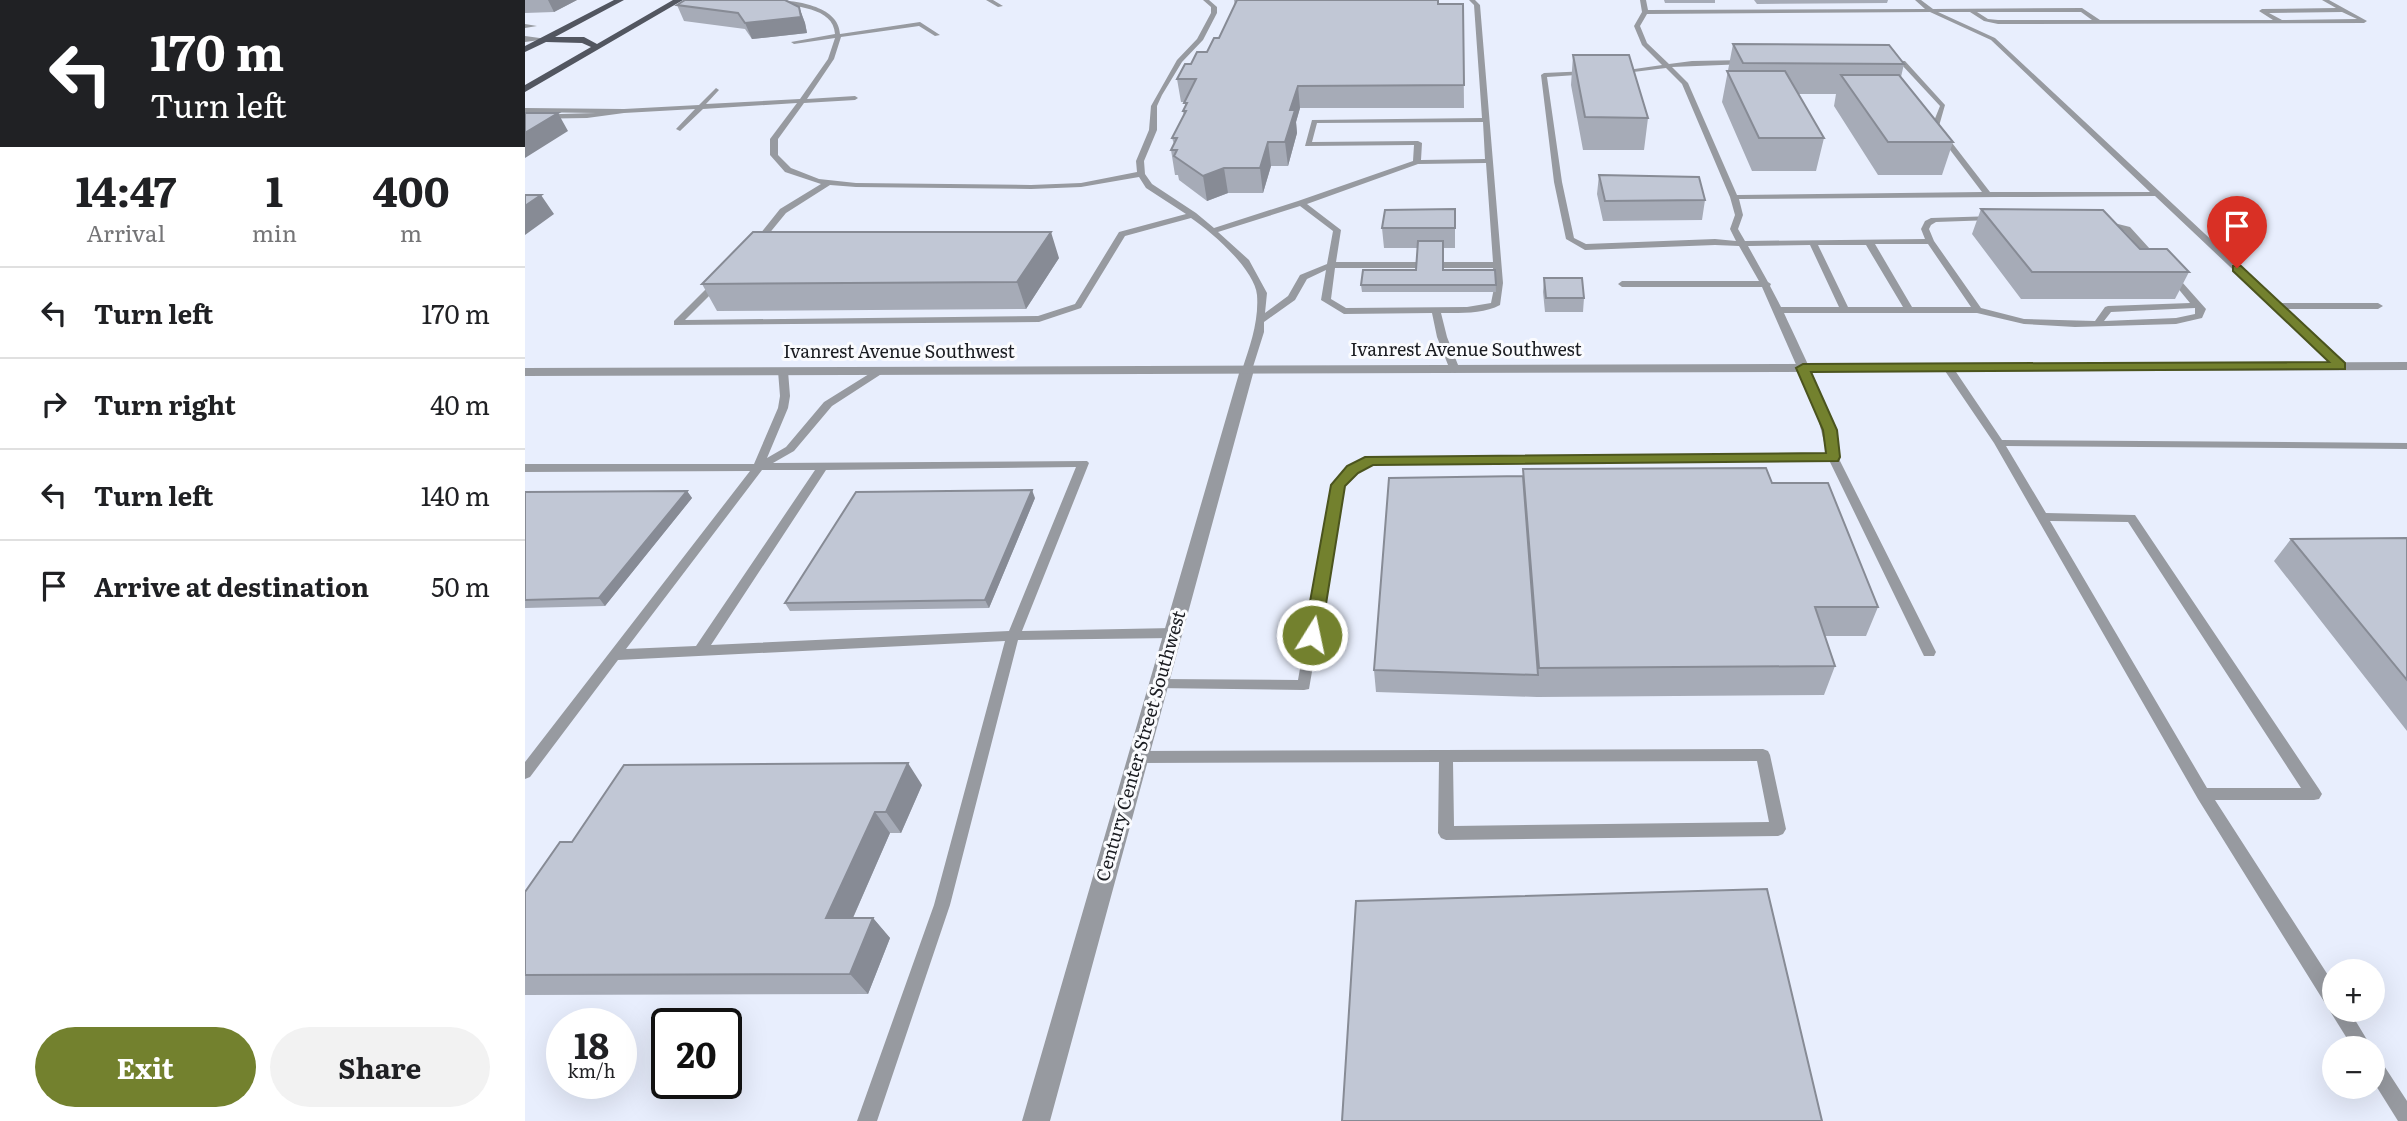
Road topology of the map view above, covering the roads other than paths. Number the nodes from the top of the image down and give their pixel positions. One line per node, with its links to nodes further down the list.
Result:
1 (620, 0): 26 (main road)
2 (659, 0): 10 (main road)
3 (819, 0): 13 (lane)
4 (989, 0): 14 (lane)
5 (1206, 0): 45 (lane)
6 (1472, 0): 41 (lane)
7 (1643, 0): 18 (lane)
8 (1918, 0): 17 (lane)
9 (2325, 0): 16 (lane)
10 (678, 1): 11 (lane); 28 (main road)
11 (690, 1)
12 (768, 1): 13 (lane)
13 (804, 5): 24 (lane)
14 (1000, 6)
15 (1971, 10): 17 (lane); 20 (lane); 20 (lane)
16 (2344, 10): 19 (lane); 19 (lane)
17 (1929, 11): 18 (lane); 48 (lane)
18 (1645, 12): 32 (lane)
19 (2280, 21): 20 (lane)
20 (2099, 22)
21 (525, 26): 22 (lane)
22 (534, 26)
23 (937, 35): 24 (lane)
24 (840, 37): 27 (lane); 36 (lane)
25 (525, 39): 26 (street)
26 (543, 39): 28 (main road); 29 (main road)
27 (794, 42)
28 (597, 47): 33 (main road)
29 (525, 49)
30 (1759, 61): 32 (lane)
31 (1877, 62): 47 (lane)
32 (1667, 66): 49 (lane); 58 (lane)
33 (525, 89)
34 (716, 90): 37 (lane)
35 (856, 98): 36 (lane)
36 (802, 102): 37 (lane); 46 (lane)
37 (700, 107): 39 (lane); 42 (lane)
38 (525, 110): 39 (lane)
39 (624, 111): 40 (lane)
40 (525, 117)
41 (1486, 120): 43 (lane); 44 (lane)
42 (680, 130)
43 (1489, 161): 44 (lane); 61 (lane)
44 (1417, 162): 50 (lane)
45 (1141, 174): 46 (lane); 51 (lane)
46 (829, 182): 59 (lane)
47 (1988, 194): 48 (lane); 49 (lane)
48 (2159, 194): 66 (lane)
49 (1734, 197): 58 (lane)
50 (1301, 202): 54 (lane); 60 (lane)
51 (1193, 215): 54 (lane); 62 (lane)
52 (2009, 218): 55 (lane)
53 (2090, 219): 65 (lane)
54 (1212, 231): 73 (lane)
55 (1930, 241): 56 (lane); 72 (lane)
56 (1869, 242): 57 (lane); 71 (lane)
57 (1812, 243): 58 (lane); 70 (lane)
58 (1742, 244): 64 (lane)
59 (746, 253)
60 (1332, 265): 61 (lane); 68 (lane); 73 (lane)
61 (1497, 265): 68 (lane)
62 (729, 271)
63 (1622, 284): 64 (lane)
64 (1767, 284): 69 (lane)
65 (2198, 305): 74 (lane); 74 (lane)
66 (2275, 306): 67 (lane); 75 (lane)
67 (2378, 306)
68 (1436, 310): 80 (lane)
69 (1778, 310): 70 (lane); 77 (lane)
70 (1845, 310): 71 (lane)
71 (1909, 310): 72 (lane)
72 (1977, 310): 74 (lane)
73 (1260, 321): 79 (lane)
74 (2099, 322)
75 (2340, 366): 76 (street, Ivanrest Avenue Southwest); 78 (street, Ivanrest Avenue Southwest)
76 (2407, 366)
77 (1803, 368): 78 (street, Ivanrest Avenue Southwest); 80 (street, Ivanrest Avenue Southwest); 86 (lane)
78 (1948, 368): 84 (lane)
79 (1247, 370): 80 (street, Ivanrest Avenue Southwest); 82 (street, Ivanrest Avenue Southwest); 91 (street, Century Center Street Southwest)
80 (1455, 370)
81 (783, 371): 82 (street, Ivanrest Avenue Southwest); 83 (street, Ivanrest Avenue Southwest); 88 (lane)
82 (881, 371): 88 (lane)
83 (525, 372)
84 (1999, 443): 85 (lane); 90 (lane)
85 (2407, 446)
86 (1833, 457): 94 (lane); 96 (lane)
87 (823, 466): 88 (lane); 92 (lane); 93 (lane)
88 (759, 467): 89 (lane); 95 (lane)
89 (525, 468)
90 (2042, 517): 100 (lane); 100 (lane)
91 (1173, 633): 92 (lane); 96 (street, Century Center Street Southwest)
92 (1013, 636): 93 (lane); 104 (lane)
93 (700, 651): 95 (lane)
94 (1929, 652)
95 (614, 655): 99 (lane)
96 (1159, 684): 98 (street, Century Center Street Southwest)
97 (1445, 756): 97 (lane); 98 (lane)
98 (1138, 757): 105 (street, Century Center Street Southwest)
99 (525, 773)
100 (2203, 794): 101 (lane)
101 (2322, 982)
102 (2385, 1083): 103 (lane)
103 (2407, 1118)
104 (867, 1121)
105 (1036, 1121)

